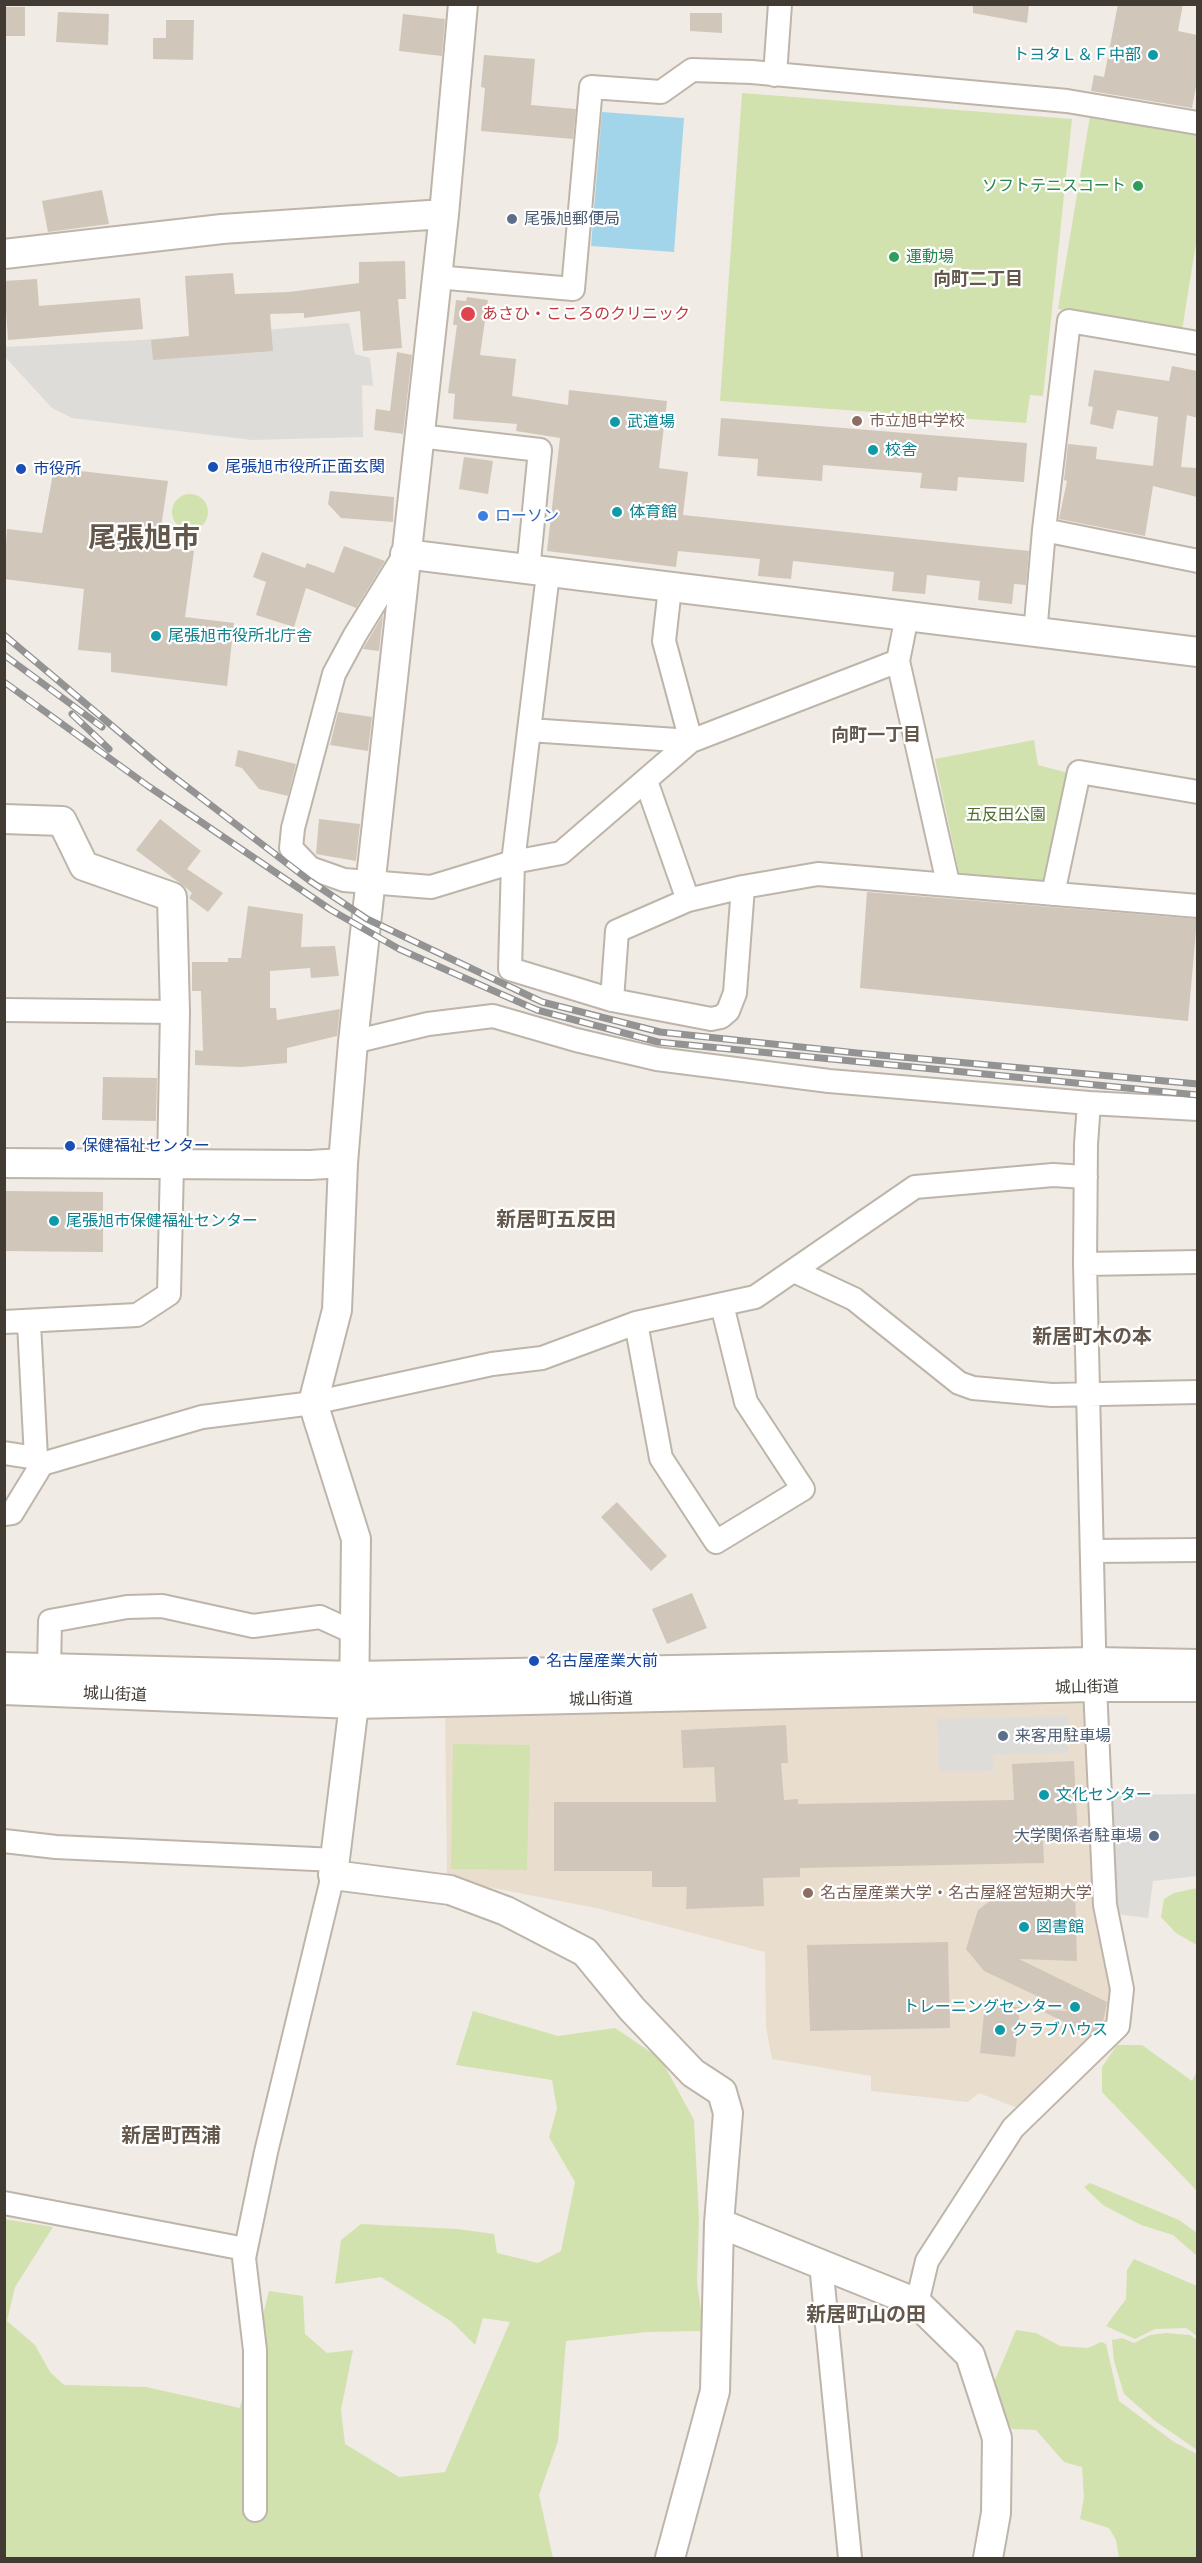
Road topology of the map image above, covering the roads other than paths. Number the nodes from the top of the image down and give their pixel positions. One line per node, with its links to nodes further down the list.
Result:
1 (463, 4): 5 (street)
2 (780, 4): 3 (street)
3 (775, 75): 4 (street); 7 (street)
4 (1197, 123)
5 (444, 214): 6 (street); 7 (street)
6 (4, 254)
7 (436, 277): 9 (street)
8 (1197, 343): 10 (street)
9 (419, 436): 11 (street); 13 (street)
10 (1044, 530): 12 (street); 16 (street)
11 (405, 554): 13 (street); 25 (street); 25 (street)
12 (1197, 561)
13 (538, 572): 14 (street); 19 (street)
14 (670, 588): 15 (street); 20 (street)
15 (907, 616): 16 (street); 18 (street)
16 (1035, 634): 17 (street)
17 (1197, 652)
18 (898, 661): 20 (street); 26 (street)
19 (529, 730): 20 (street); 24 (street)
20 (691, 741): 21 (street)
21 (646, 781): 24 (street); 29 (street)
22 (1197, 792): 28 (street)
23 (4, 819): 33 (street)
24 (513, 862): 25 (street); 31 (street)
25 (370, 883): 34 (street)
26 (948, 883): 27 (street); 28 (street)
27 (743, 887): 29 (street); 31 (street)
28 (1053, 894): 30 (street)
29 (688, 900): 31 (street)
30 (1197, 906)
31 (612, 1000)
32 (4, 1010): 33 (street)
33 (175, 1012): 39 (street)
34 (353, 1042): 35 (street); 38 (street)
35 (1089, 1103): 36 (street); 40 (street)
36 (1197, 1108)
37 (4, 1163): 39 (street)
38 (343, 1163): 39 (street); 50 (street)
39 (172, 1164): 46 (street)
40 (1086, 1177): 42 (street); 43 (street)
41 (1197, 1262): 42 (street)
42 (1085, 1264): 49 (street)
43 (794, 1271): 44 (street); 49 (street)
44 (722, 1305): 47 (street); 47 (street)
45 (4, 1322): 46 (street)
46 (29, 1323): 52 (street)
47 (636, 1323): 50 (street)
48 (1197, 1392): 49 (street)
49 (1090, 1395): 55 (street)
50 (313, 1403): 52 (street); 56 (street)
51 (4, 1453): 52 (street)
52 (39, 1461): 53 (street)
53 (4, 1514)
54 (1197, 1550): 55 (street)
55 (1093, 1551): 60 (street)
56 (355, 1633): 59 (street); 61 (street)
57 (1197, 1664): 60 (street, 城山街道)
58 (4, 1667): 59 (street, 城山街道)
59 (49, 1669): 61 (street, 城山街道)
60 (1095, 1675): 61 (street, 城山街道); 62 (street, 城山街道); 64 (street, 城山街道); 71 (street)
61 (354, 1676): 64 (street)
62 (1197, 1687)
63 (4, 1690): 64 (street, 城山街道)
64 (354, 1704): 66 (street)
65 (4, 1841): 66 (street)
66 (335, 1868): 68 (street); 69 (street)
67 (4, 2203): 69 (street)
68 (719, 2223): 70 (street); 73 (street)
69 (245, 2249): 72 (street)
70 (821, 2264): 71 (street); 74 (street)
71 (917, 2303): 75 (street)
72 (255, 2510)
73 (670, 2559)
74 (850, 2559)
75 (988, 2559)

